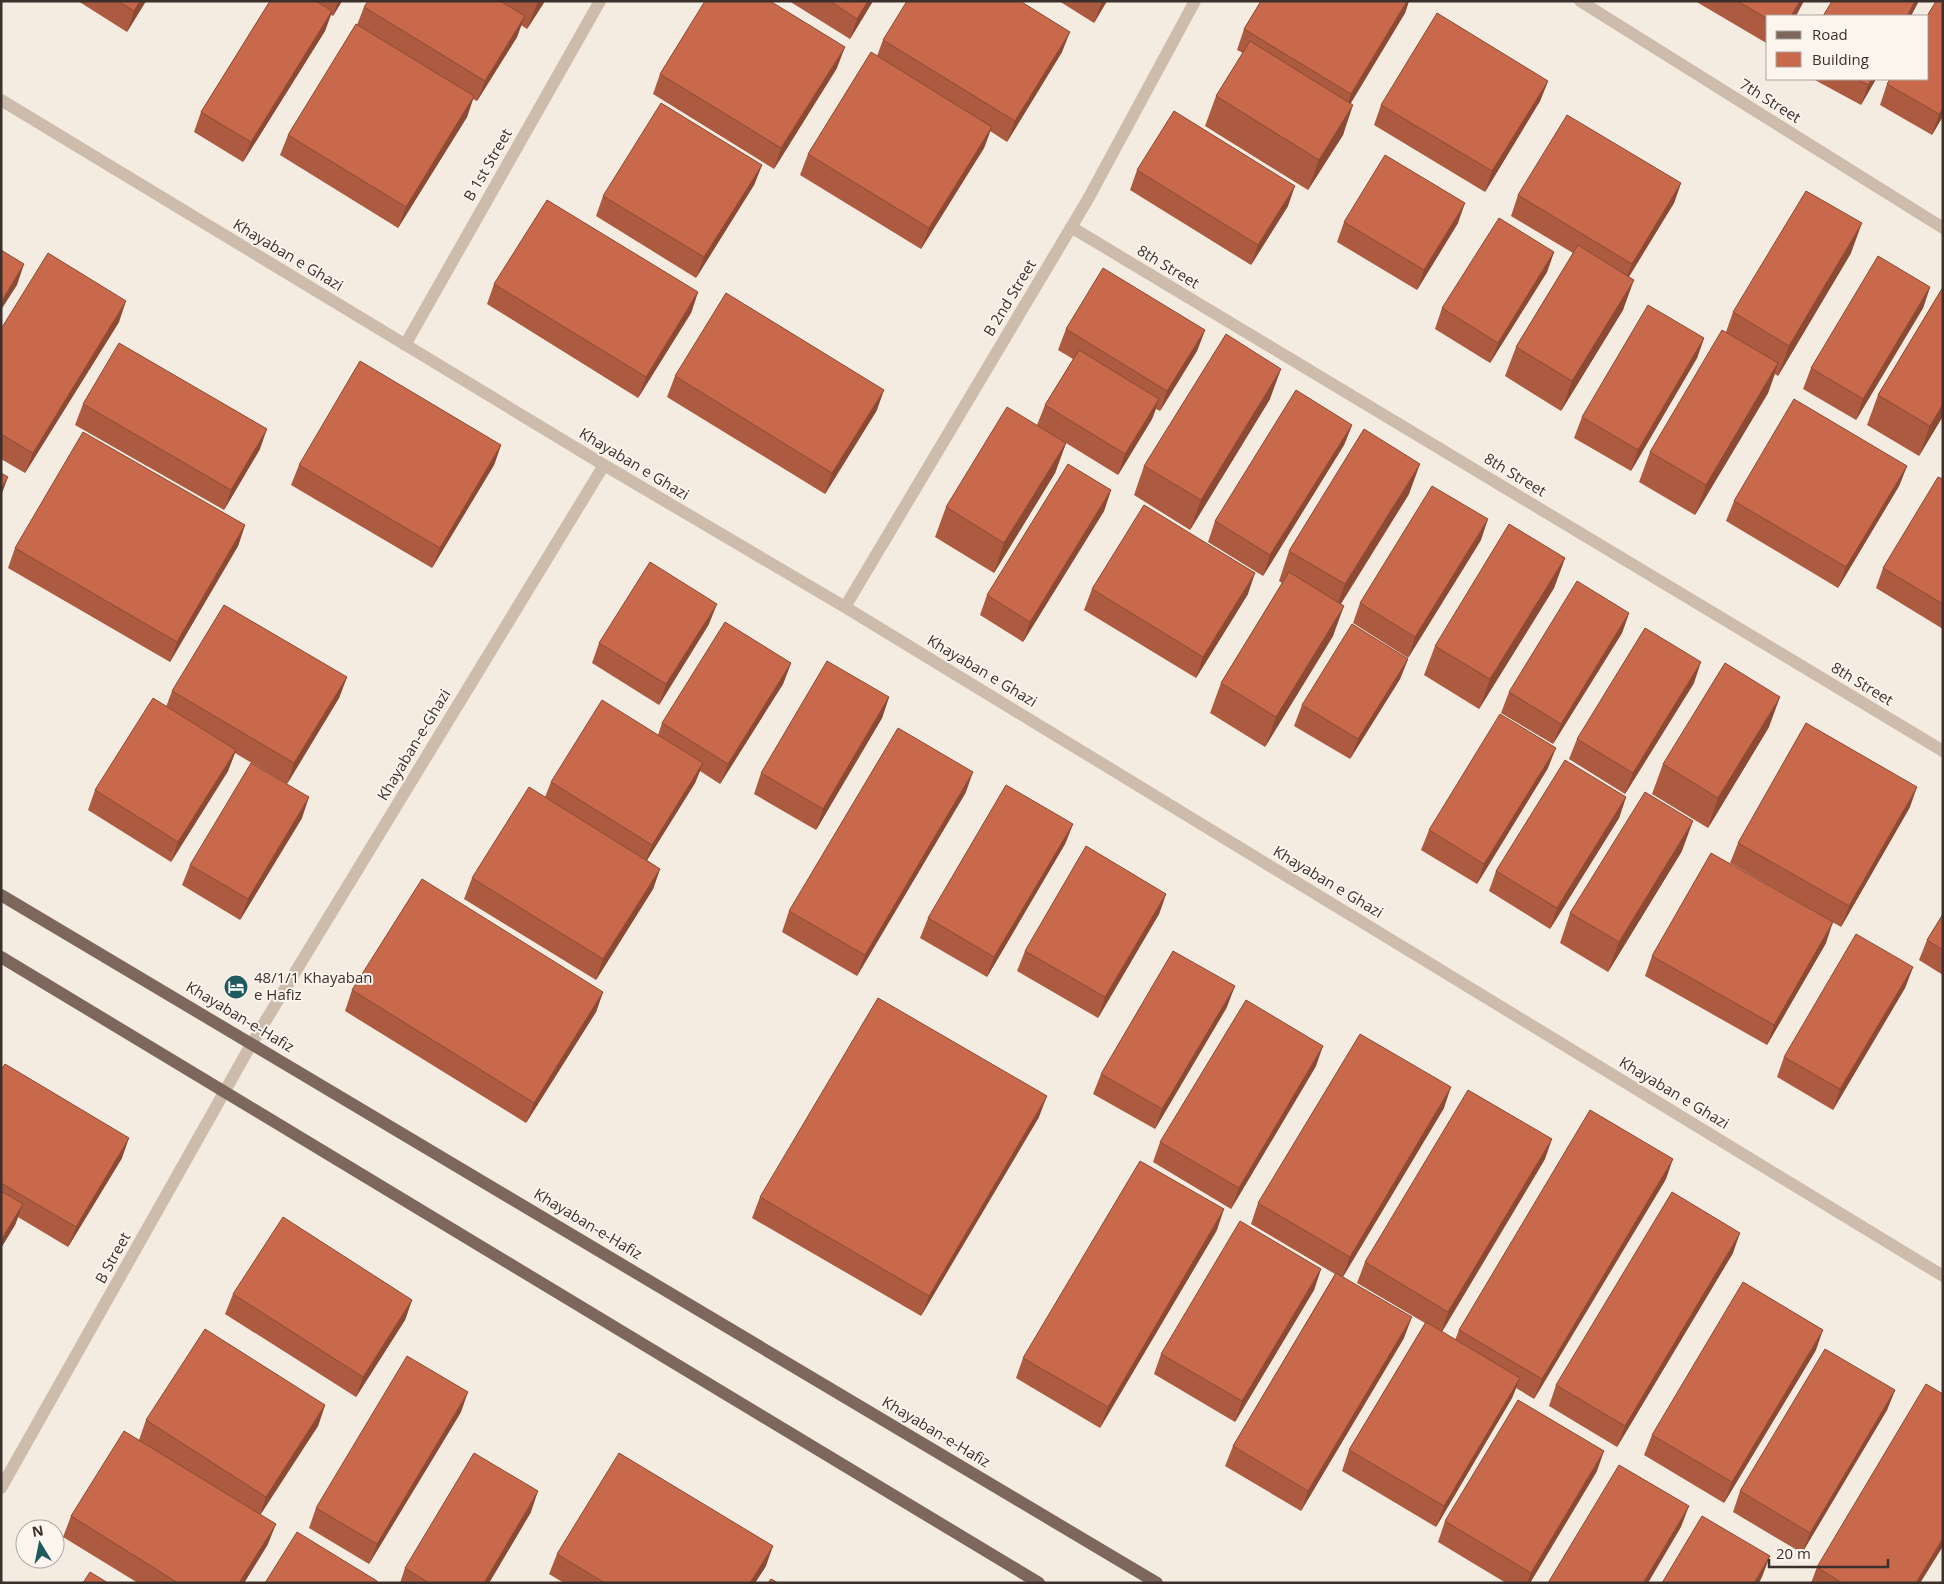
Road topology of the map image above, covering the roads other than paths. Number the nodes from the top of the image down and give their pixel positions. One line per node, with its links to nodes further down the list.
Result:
1 (600, 1): 7 (street, B 1st Street)
2 (1194, 1): 5 (street, B 2nd Street)
3 (1580, 1): 6 (street, 7th Street)
4 (1, 100): 7 (street, Khayaban e Ghazi)
5 (1071, 227): 9 (street, B 2nd Street); 10 (street, 8th Street)
6 (1943, 228)
7 (405, 345): 8 (street, Khayaban e Ghazi)
8 (604, 465): 9 (street, Khayaban e Ghazi); 13 (street, Khayaban-e-Ghazi)
9 (844, 607): 15 (street, Khayaban e Ghazi)
10 (1943, 751)
11 (1, 894): 13 (main road, Khayaban-e-Hafiz)
12 (1, 957): 14 (main road)
13 (252, 1042): 14 (street, B Street); 18 (main road, Khayaban-e-Hafiz)
14 (225, 1093): 16 (street, B Street); 17 (main road)
15 (1943, 1276)
16 (1, 1488)
17 (1039, 1583)
18 (1157, 1583)

